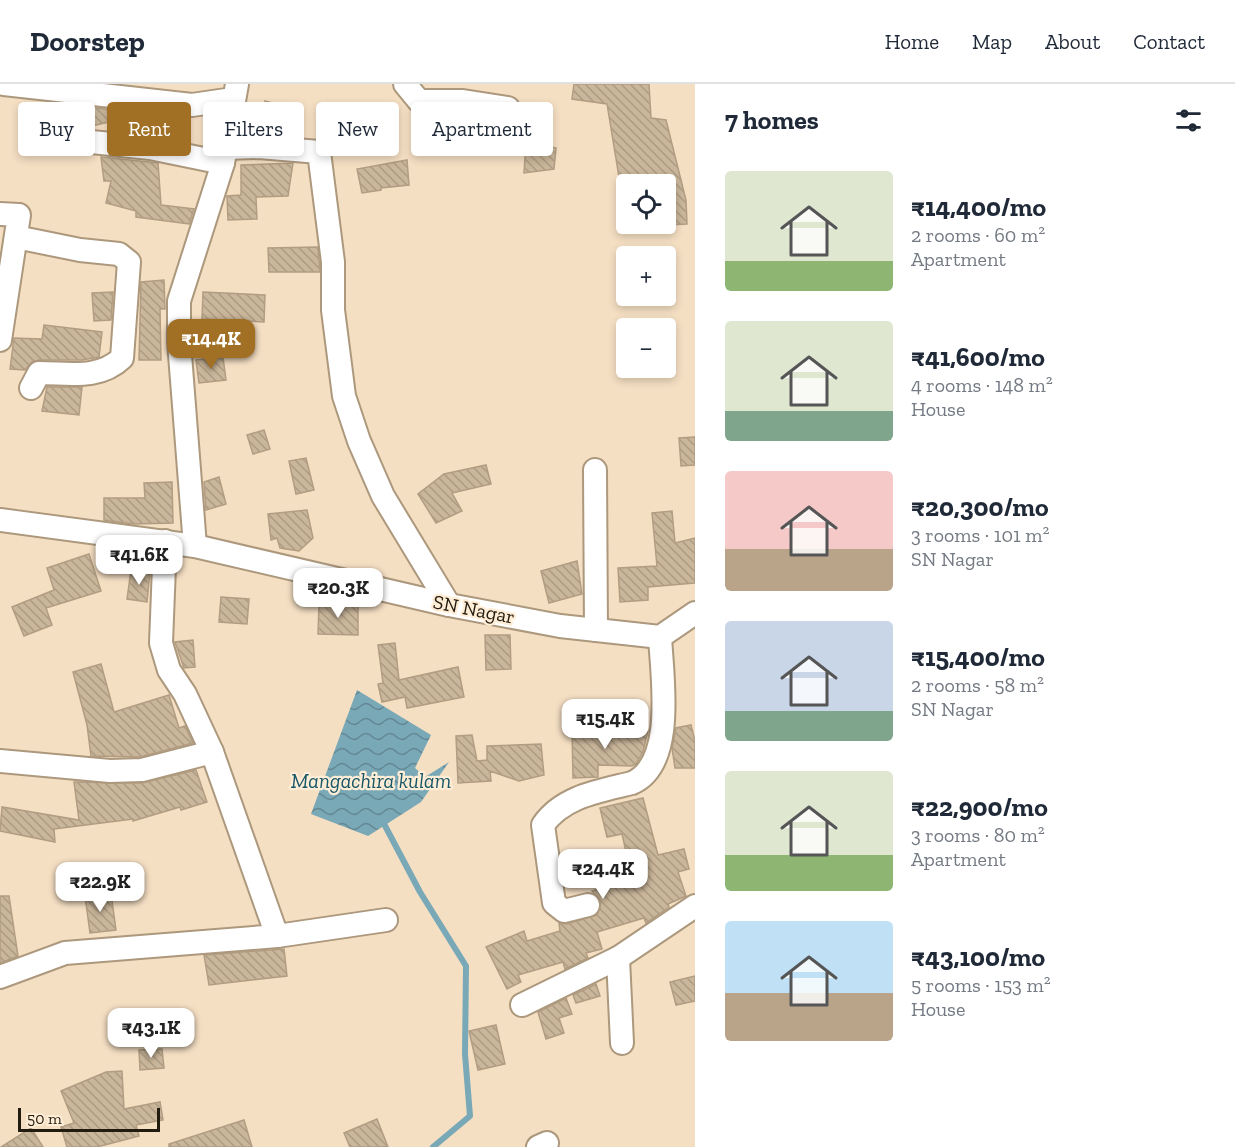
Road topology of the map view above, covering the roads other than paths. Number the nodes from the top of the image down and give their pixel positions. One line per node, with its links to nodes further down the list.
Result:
1 (4, 84): 3 (street)
2 (405, 84): 4 (street)
3 (236, 92)
4 (469, 102)
5 (95, 142): 7 (street)
6 (304, 151): 17 (street)
7 (203, 153)
8 (224, 156): 16 (street)
9 (0, 213): 10 (street)
10 (16, 237): 11 (street); 12 (street)
11 (0, 340)
12 (31, 388)
13 (595, 470): 19 (street)
14 (0, 520): 15 (street, SN Nagar)
15 (165, 541): 16 (street, SN Nagar); 21 (street)
16 (195, 546): 17 (street, SN Nagar)
17 (449, 605): 19 (street, SN Nagar)
18 (695, 613): 20 (street)
19 (596, 630): 20 (street, SN Nagar)
20 (660, 637): 23 (street)
21 (212, 752): 22 (street); 26 (street)
22 (0, 761)
23 (588, 905)
24 (695, 906): 27 (street)
25 (386, 920): 26 (street)
26 (278, 936): 28 (street)
27 (618, 958): 29 (street); 30 (street)
28 (0, 977)
29 (522, 1005)
30 (622, 1043)

